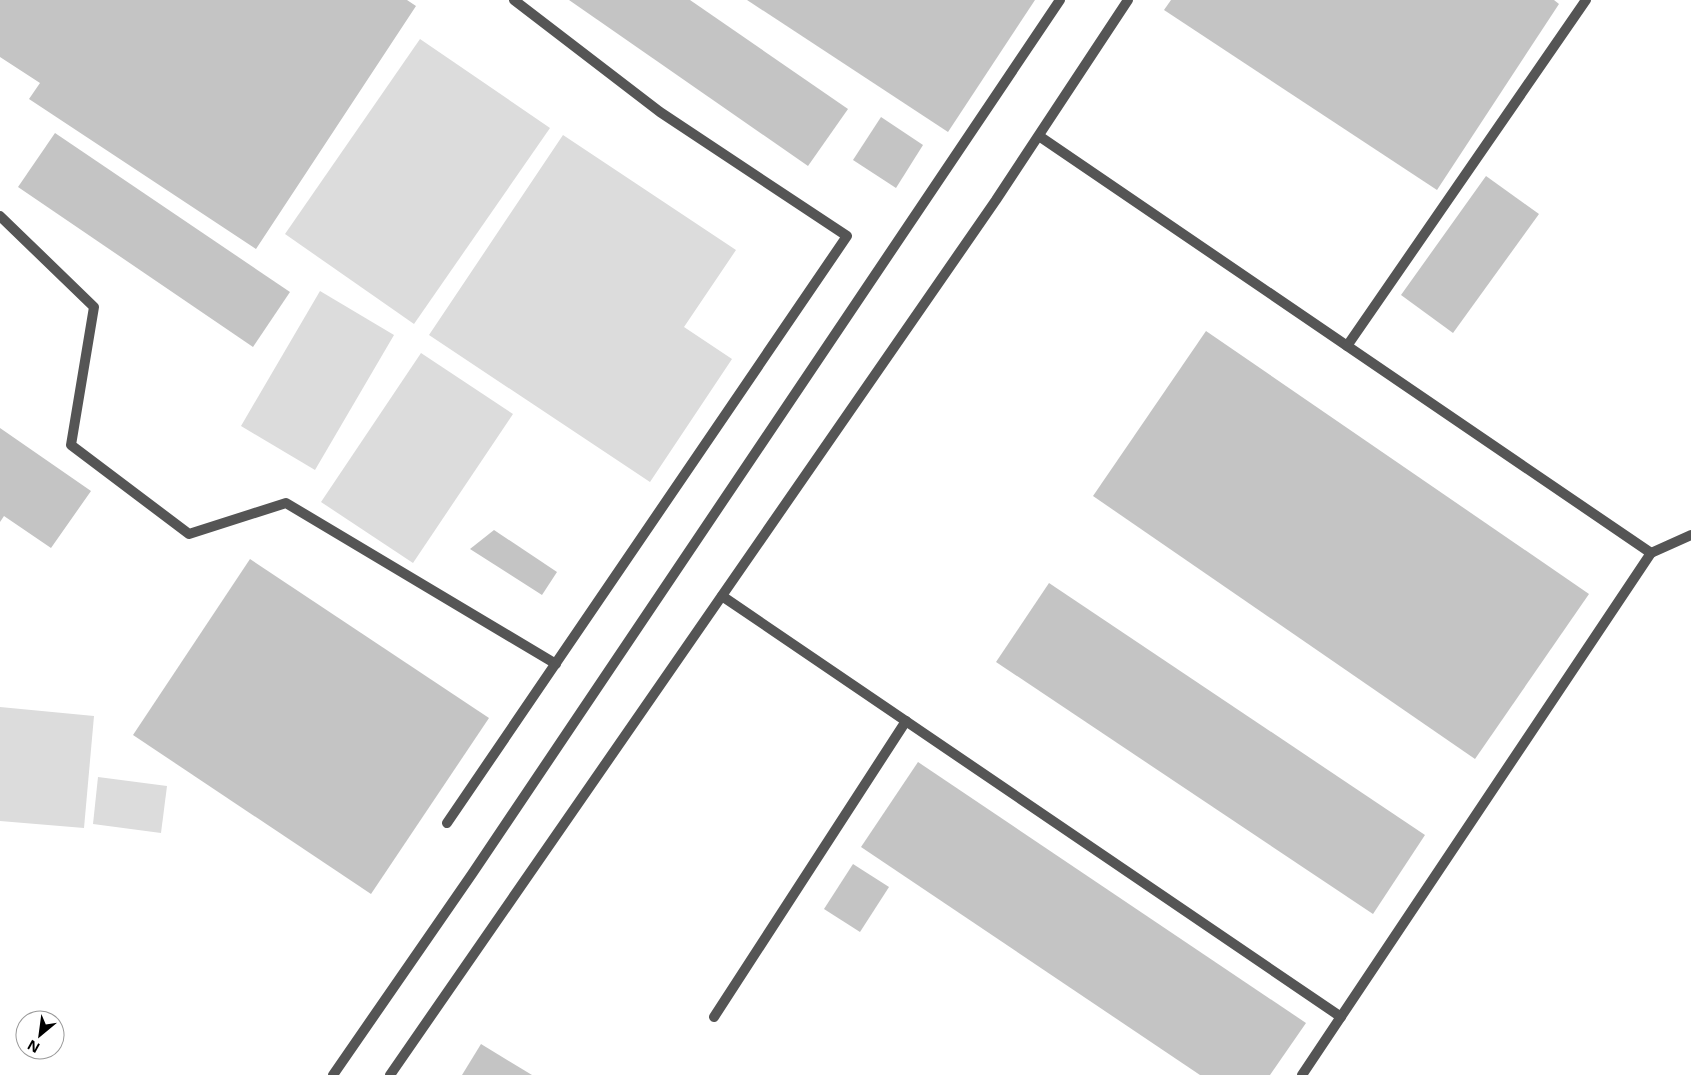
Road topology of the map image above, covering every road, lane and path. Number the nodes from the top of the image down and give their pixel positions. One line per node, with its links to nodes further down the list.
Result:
1 (514, 0): 11 (lane)
2 (1060, 0): 16 (lane)
3 (1128, 0): 5 (lane)
4 (1586, 0): 7 (lane)
5 (1039, 136): 7 (lane); 10 (lane)
6 (0, 216): 11 (lane)
7 (1347, 346): 9 (lane)
8 (1691, 535): 9 (lane)
9 (1651, 553): 15 (lane)
10 (722, 596): 12 (lane); 17 (lane)
11 (556, 664): 13 (lane)
12 (906, 721): 14 (lane); 15 (lane)
13 (447, 823)
14 (714, 1017)
15 (1341, 1017): 18 (lane)
16 (333, 1075)
17 (390, 1075)
18 (1302, 1075)

